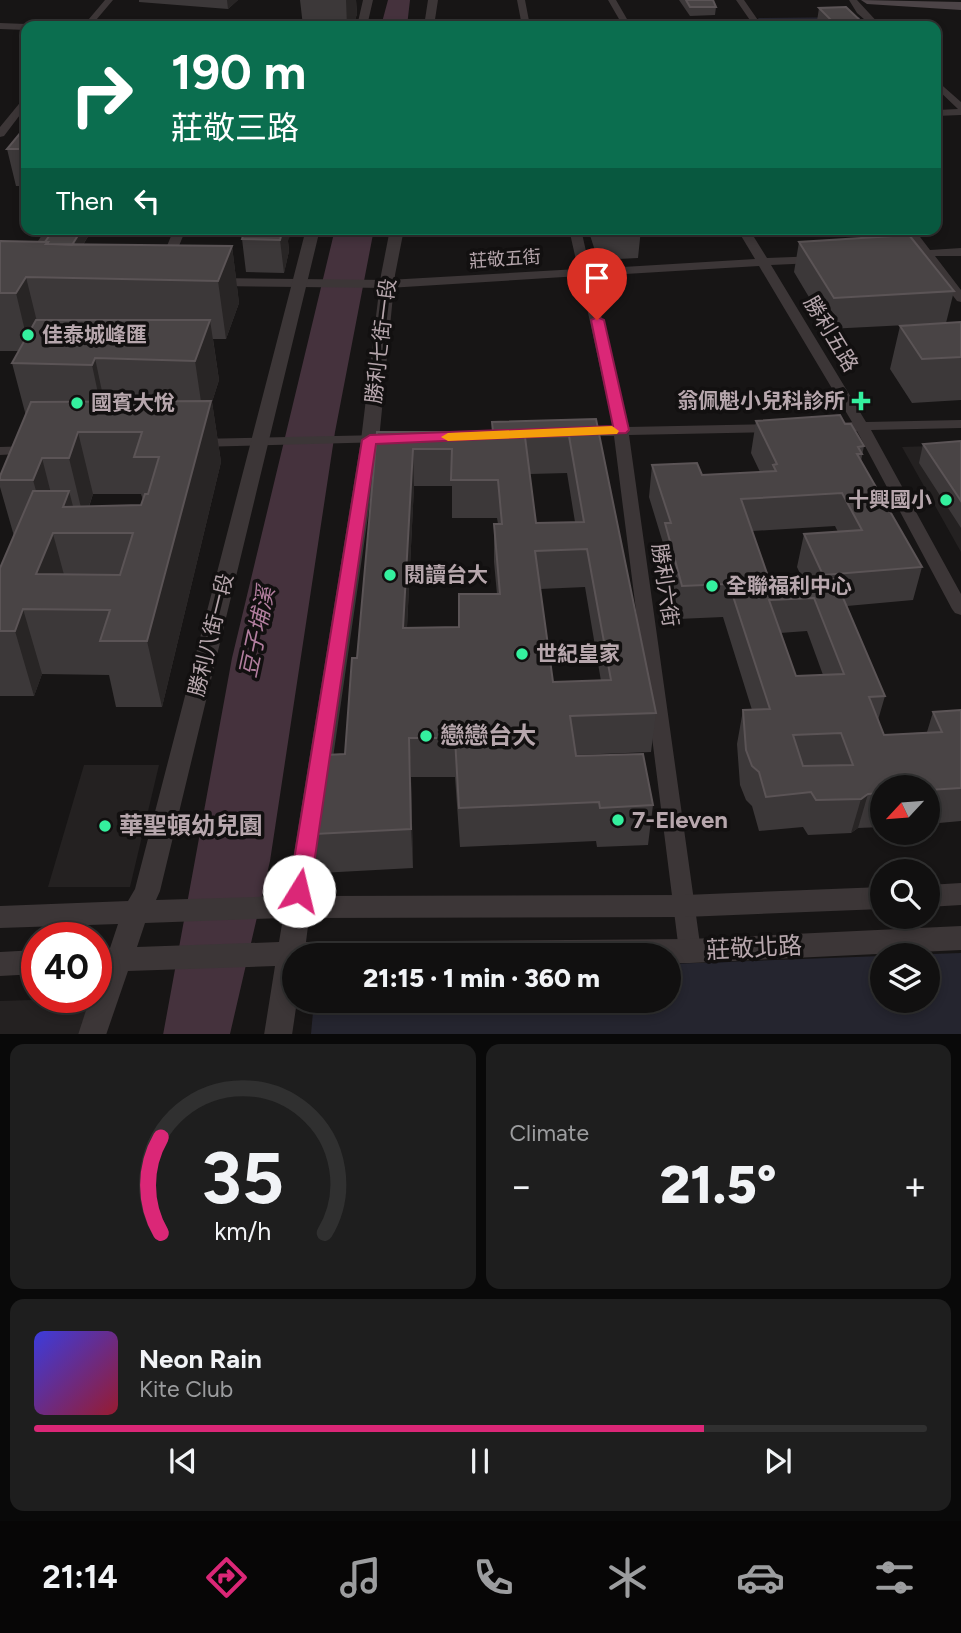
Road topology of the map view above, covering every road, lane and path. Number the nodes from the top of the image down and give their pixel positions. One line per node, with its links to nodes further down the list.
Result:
1 (110, 0): 10 (street)
2 (368, 0): 11 (street)
3 (433, 0): 12 (street)
4 (521, 0): 13 (street)
5 (612, 0): 14 (street)
6 (740, 0): 15 (street)
7 (853, 0): 16 (street)
8 (867, 0): 9 (main road)
9 (961, 6)
10 (91, 21)
11 (363, 21)
12 (430, 21)
13 (525, 21)
14 (624, 21)
15 (755, 21)
16 (871, 21)
17 (0, 26): 18 (street)
18 (21, 27)
19 (941, 88): 21 (street)
20 (21, 107): 23 (street)
21 (961, 110): 22 (street)
22 (941, 112)
23 (5, 122): 24 (street)
24 (0, 134)
25 (48, 235): 38 (street)
26 (177, 235): 39 (street)
27 (312, 235): 41 (street, 勝利八街一段)
28 (396, 235): 42 (street, 勝利七街一段)
29 (577, 235): 37 (street, 勝利六街)
30 (747, 235): 36 (street, 勝利五路)
31 (913, 235): 33 (street)
32 (961, 252): 33 (street)
33 (927, 253): 34 (street); 43 (street)
34 (886, 255)
35 (832, 258): 36 (street, 莊敬五街)
36 (763, 262): 37 (street, 莊敬五街); 45 (street, 勝利五路)
37 (586, 271): 42 (street, 莊敬五街); 48 (street, 勝利六街)
38 (21, 275)
39 (158, 280)
40 (197, 281): 41 (street)
41 (300, 284): 42 (street, 莊敬五街); 52 (street, 勝利八街一段)
42 (388, 284): 51 (street, 勝利七街一段)
43 (961, 298)
44 (961, 424): 45 (street)
45 (862, 426): 46 (street); 56 (street, 勝利五路)
46 (816, 427)
47 (789, 428): 48 (street)
48 (621, 430): 49 (street); 60 (street, 勝利六街)
49 (558, 433)
50 (398, 439): 51 (street)
51 (370, 440): 52 (street); 61 (street, 勝利七街一段)
52 (259, 441): 53 (street); 62 (street, 勝利八街一段)
53 (187, 444)
54 (51, 449): 55 (street)
55 (0, 452)
56 (961, 609)
57 (961, 894): 58 (street)
58 (940, 895)
59 (870, 898): 60 (street, 莊敬北路)
60 (685, 906): 61 (street, 莊敬北路); 67 (street, 勝利六街)
61 (296, 907): 62 (street, 莊敬北路); 65 (street, 勝利七街一段)
62 (135, 911): 63 (street); 68 (street, 勝利八街一段)
63 (0, 917)
64 (961, 938): 67 (street, 莊敬北路)
65 (291, 943)
66 (681, 951): 67 (street, 莊敬北路)
67 (690, 951)
68 (112, 952)
69 (282, 954): 70 (street, 莊敬北路)
70 (112, 959)
71 (21, 963): 72 (street)
72 (0, 964)
73 (282, 1005): 76 (street, 勝利七街一段)
74 (97, 1013): 75 (street, 勝利八街一段)
75 (92, 1034)
76 (278, 1034)

